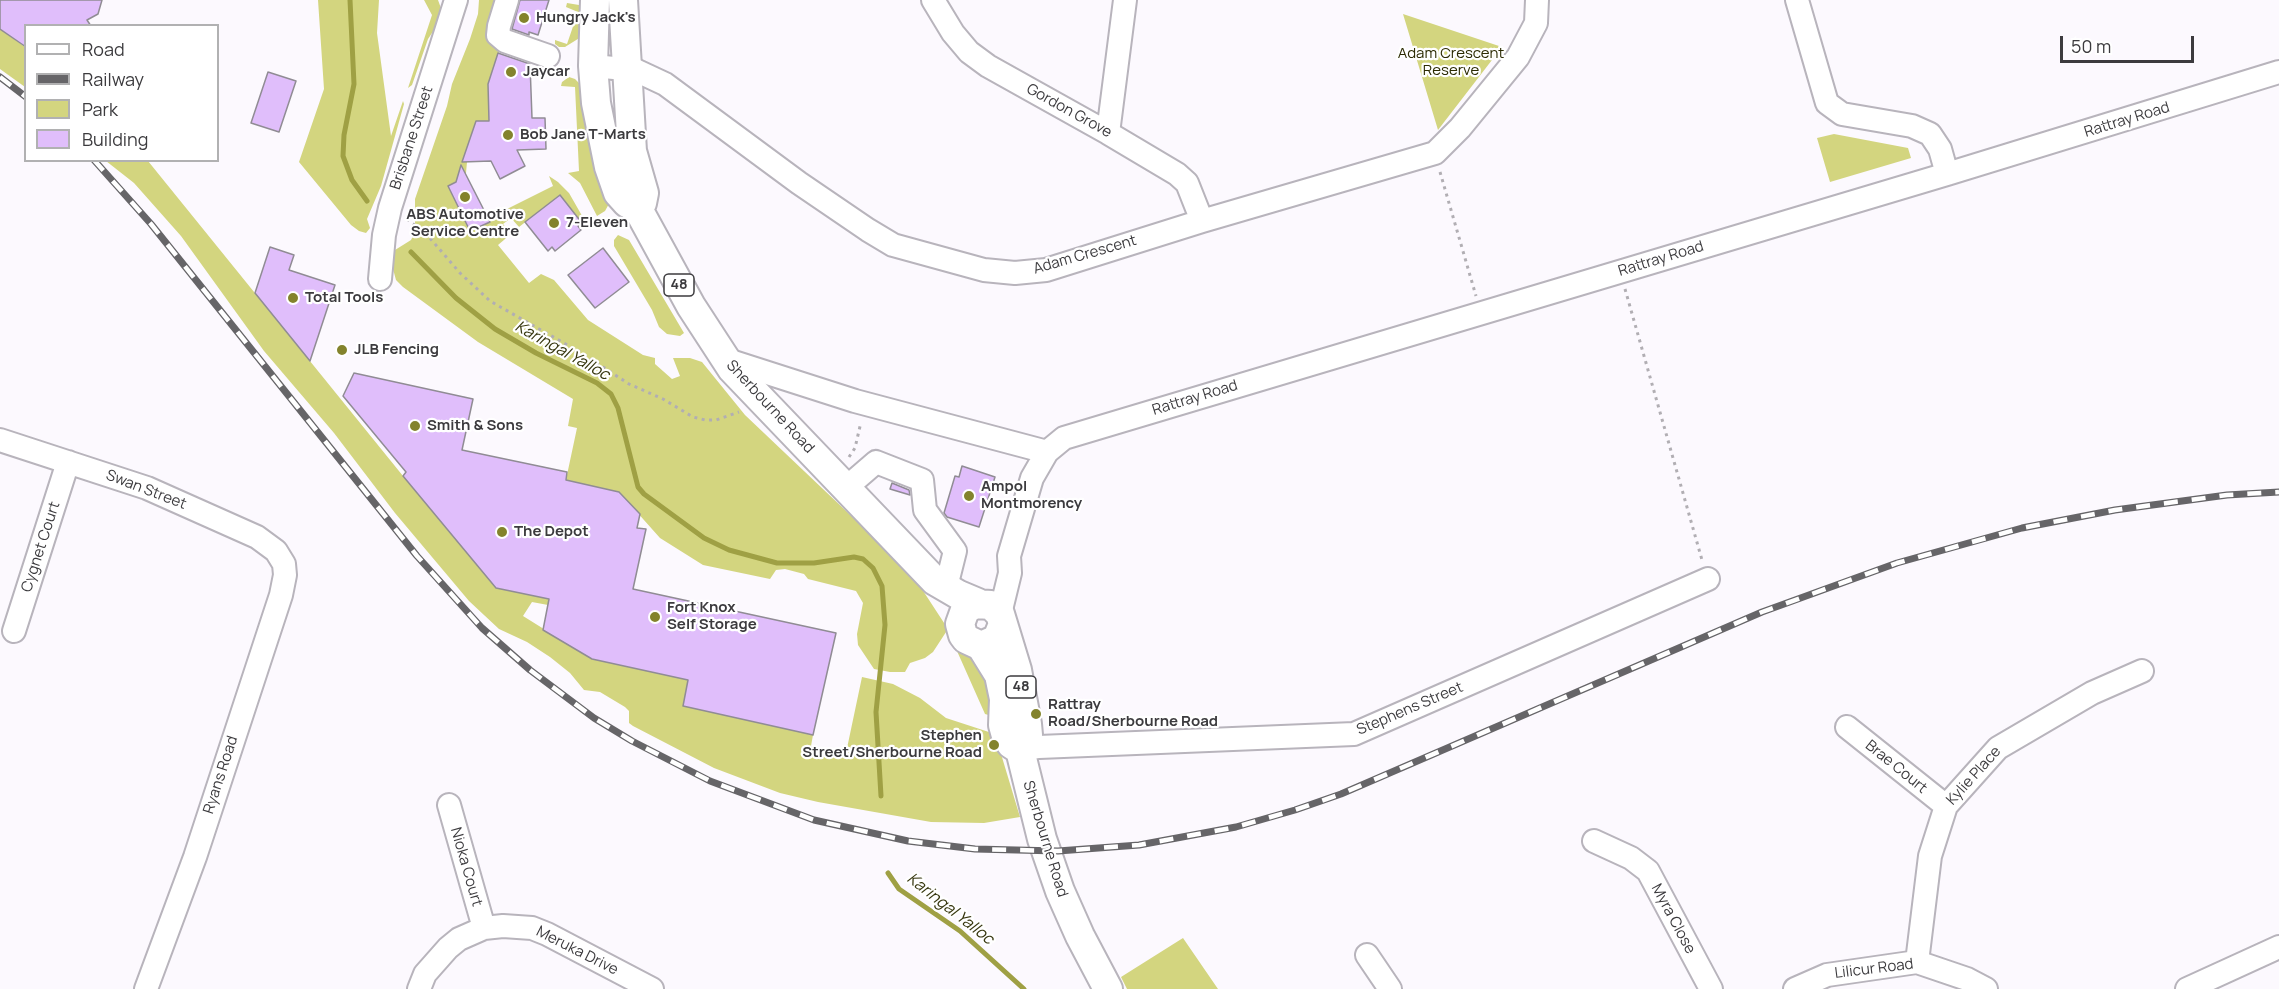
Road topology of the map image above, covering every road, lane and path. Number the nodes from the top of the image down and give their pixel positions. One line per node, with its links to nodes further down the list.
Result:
1 (456, 0): 16 (street, Brisbane Street)
2 (507, 0): 9 (street)
3 (595, 0): 10 (main road, Sherbourne Road / 48)
4 (623, 0): 11 (main road)
5 (933, 0): 13 (street, Gordon Grove)
6 (1125, 0): 13 (street)
7 (1537, 0): 14 (street, Adam Crescent)
8 (1797, 0): 15 (street)
9 (548, 56)
10 (593, 66): 11 (street, Adam Crescent); 17 (main road, Sherbourne Road / 48)
11 (626, 68): 17 (main road); 18 (street, Adam Crescent)
12 (2279, 72): 15 (street, Rattray Road)
13 (1108, 133): 18 (street, Gordon Grove)
14 (1435, 153): 18 (street, Adam Crescent); 21 (path)
15 (1947, 174): 19 (street, Rattray Road)
16 (390, 208): 20 (street, Brisbane Street); 24 (path)
17 (638, 209): 22 (main road, Sherbourne Road / 48)
18 (1203, 221)
19 (1620, 271): 21 (street, Rattray Road); 30 (path)
20 (380, 279)
21 (1481, 313): 26 (street, Rattray Road)
22 (724, 359): 23 (street); 28 (main road, Sherbourne Road / 48)
23 (866, 404): 26 (street); 28 (path)
24 (739, 412)
25 (0, 440): 27 (street, Swan Street)
26 (1047, 452): 32 (street, Rattray Road)
27 (68, 462): 29 (street, Swan Street); 34 (street, Cygnet Court)
28 (842, 482): 31 (main road, Sherbourne Road / 48); 31 (street)
29 (282, 560): 47 (street, Ryans Road)
30 (1708, 579): 38 (street, Stephens Street)
31 (941, 584): 32 (main road, Sherbourne Road / 48); 33 (main road, Sherbourne Road / 48)
32 (992, 611): 33 (main road); 35 (main road); 38 (main road, Sherbourne Road / 48)
33 (960, 624): 35 (main road, 48)
34 (14, 631)
35 (981, 646): 38 (main road, Sherbourne Road / 48)
36 (2142, 671): 40 (street, Kylie Place)
37 (1847, 727): 40 (street, Brae Court)
38 (1020, 750): 46 (main road, Sherbourne Road / 48)
39 (449, 805): 42 (street, Nioka Court)
40 (1946, 806): 45 (street, Kylie Place)
41 (1594, 841): 51 (street, Myra Close)
42 (484, 928): 48 (street, Meruka Drive); 49 (street, Meruka Drive)
43 (2279, 946): 54 (street)
44 (1368, 955): 50 (street)
45 (1917, 962): 52 (street, Lilicur Road); 53 (street, Lilicur Road)
46 (1100, 987)
47 (146, 989)
48 (419, 989)
49 (652, 989)
50 (1390, 989)
51 (1711, 989)
52 (1795, 989)
53 (1986, 989)
54 (2187, 989)

